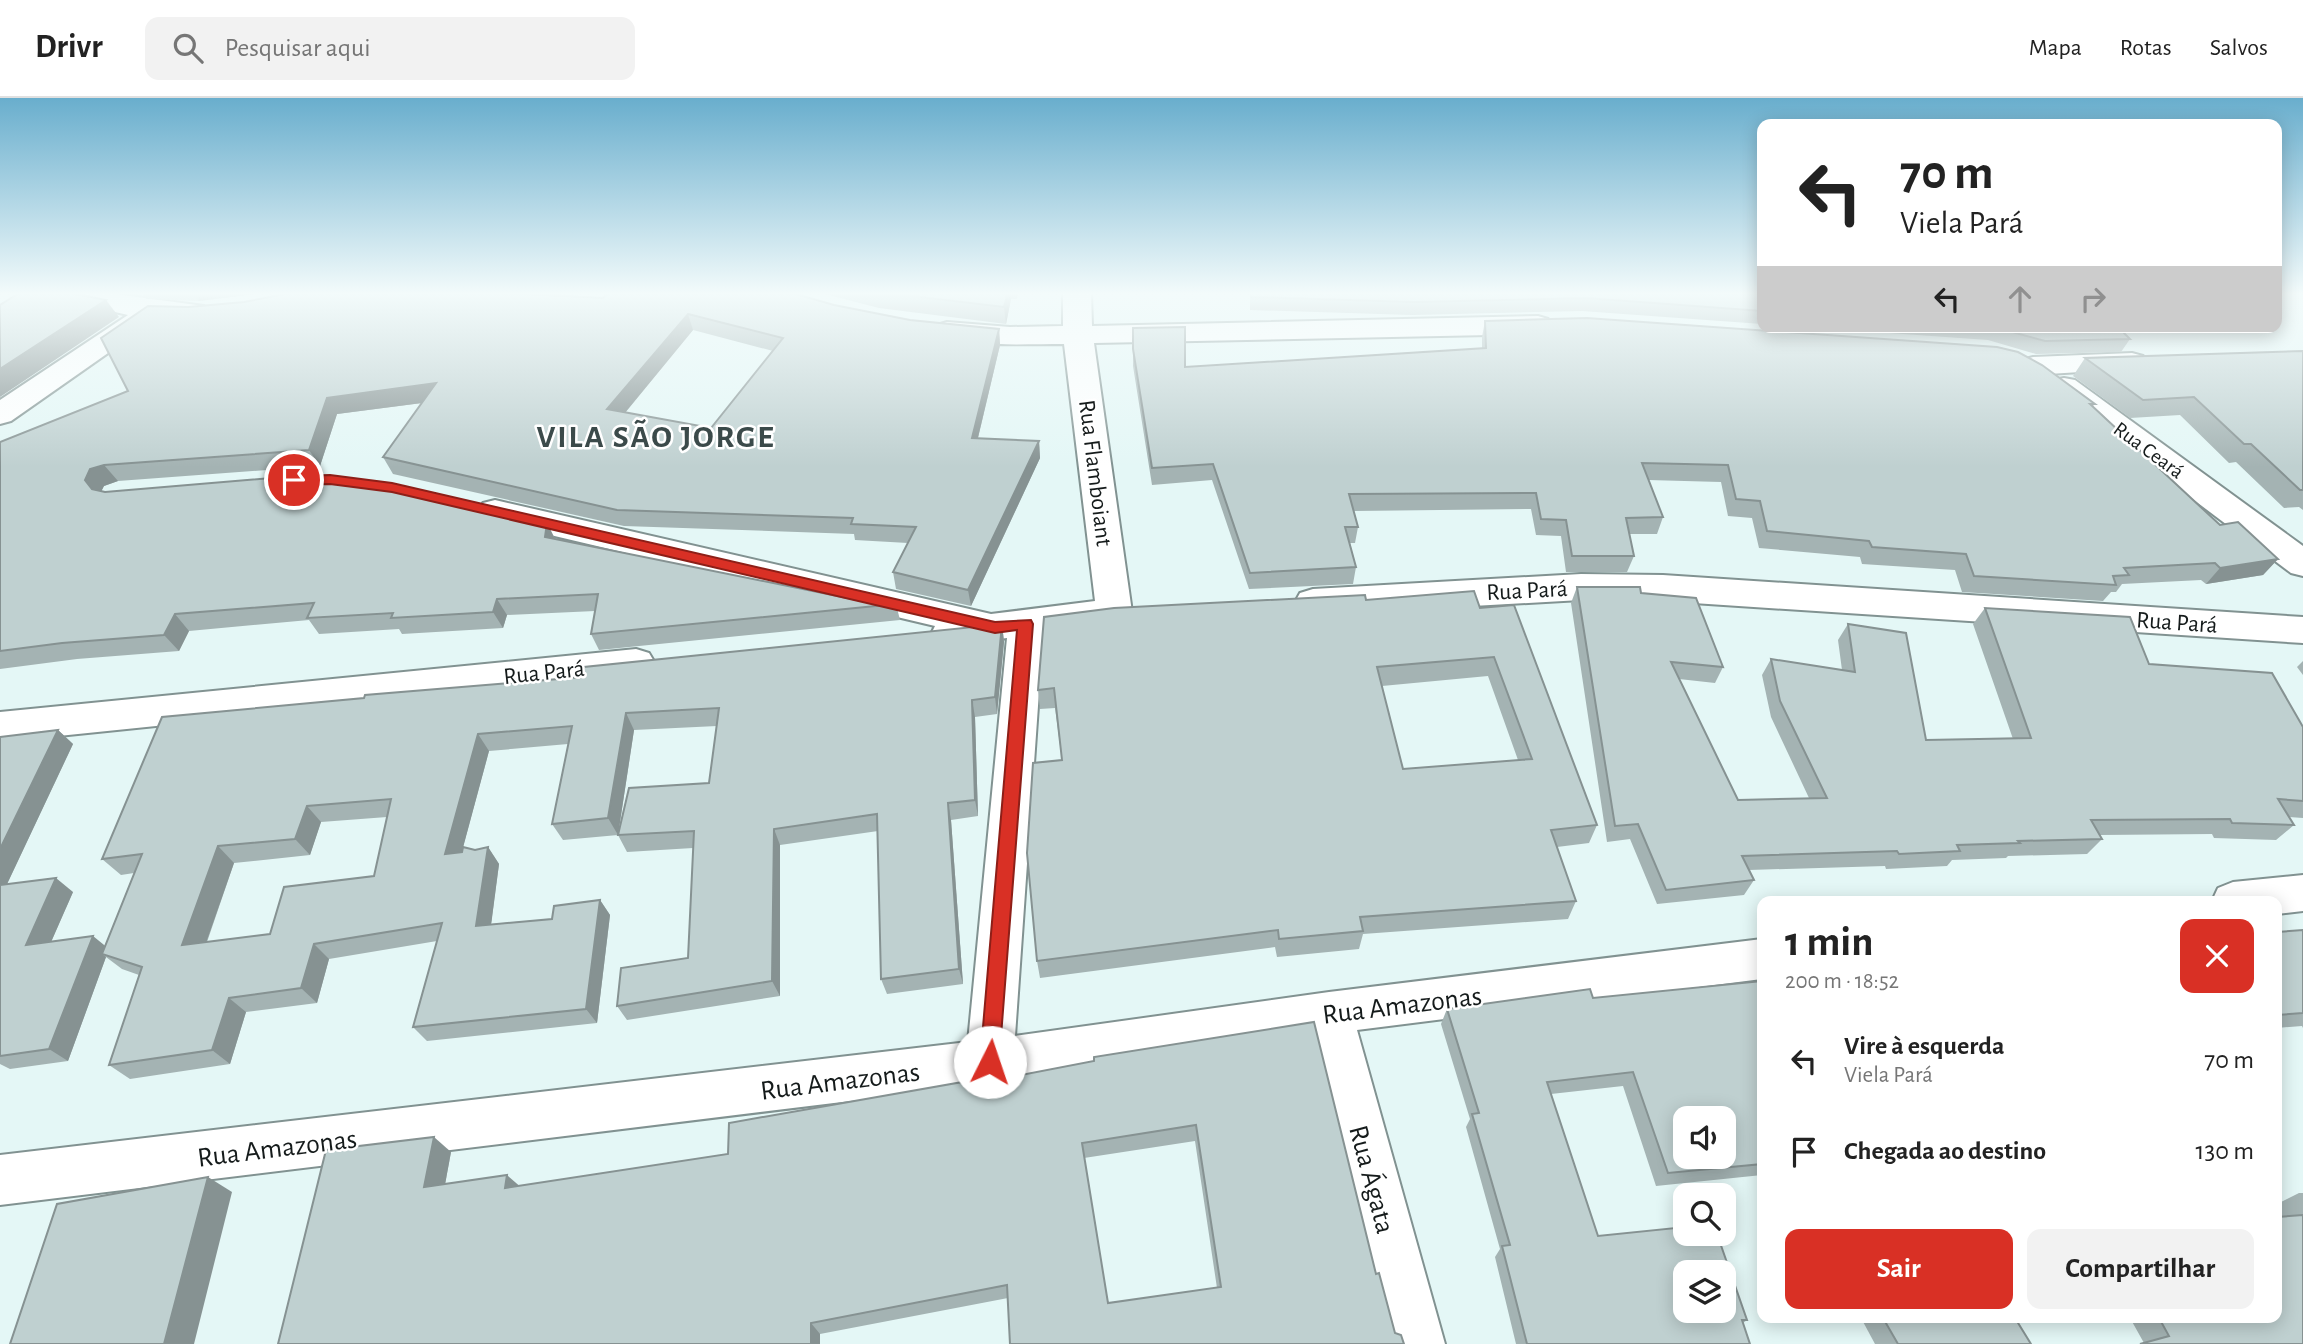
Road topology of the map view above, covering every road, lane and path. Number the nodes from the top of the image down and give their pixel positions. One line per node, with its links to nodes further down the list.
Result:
1 (94, 350): 6 (street)
2 (1081, 350): 10 (street, Rua Flamboiant)
3 (2005, 355): 5 (street, Rua Ceará)
4 (2154, 362): 5 (street)
5 (2033, 366): 8 (street, Rua Ceará)
6 (0, 414)
7 (459, 503): 10 (street)
8 (2303, 564)
9 (1279, 603): 11 (street, Rua Pará)
10 (1010, 626): 12 (street); 19 (street)
11 (2303, 630)
12 (898, 637)
13 (663, 660): 14 (street, Rua Pará)
14 (0, 727)
15 (2303, 892): 16 (street)
16 (2272, 896)
17 (1757, 961): 18 (street, Rua Amazonas)
18 (1329, 1013): 19 (street, Rua Amazonas); 21 (street, Rua Ágata)
19 (990, 1062): 20 (street, Rua Amazonas)
20 (0, 1181)
21 (1418, 1344)

